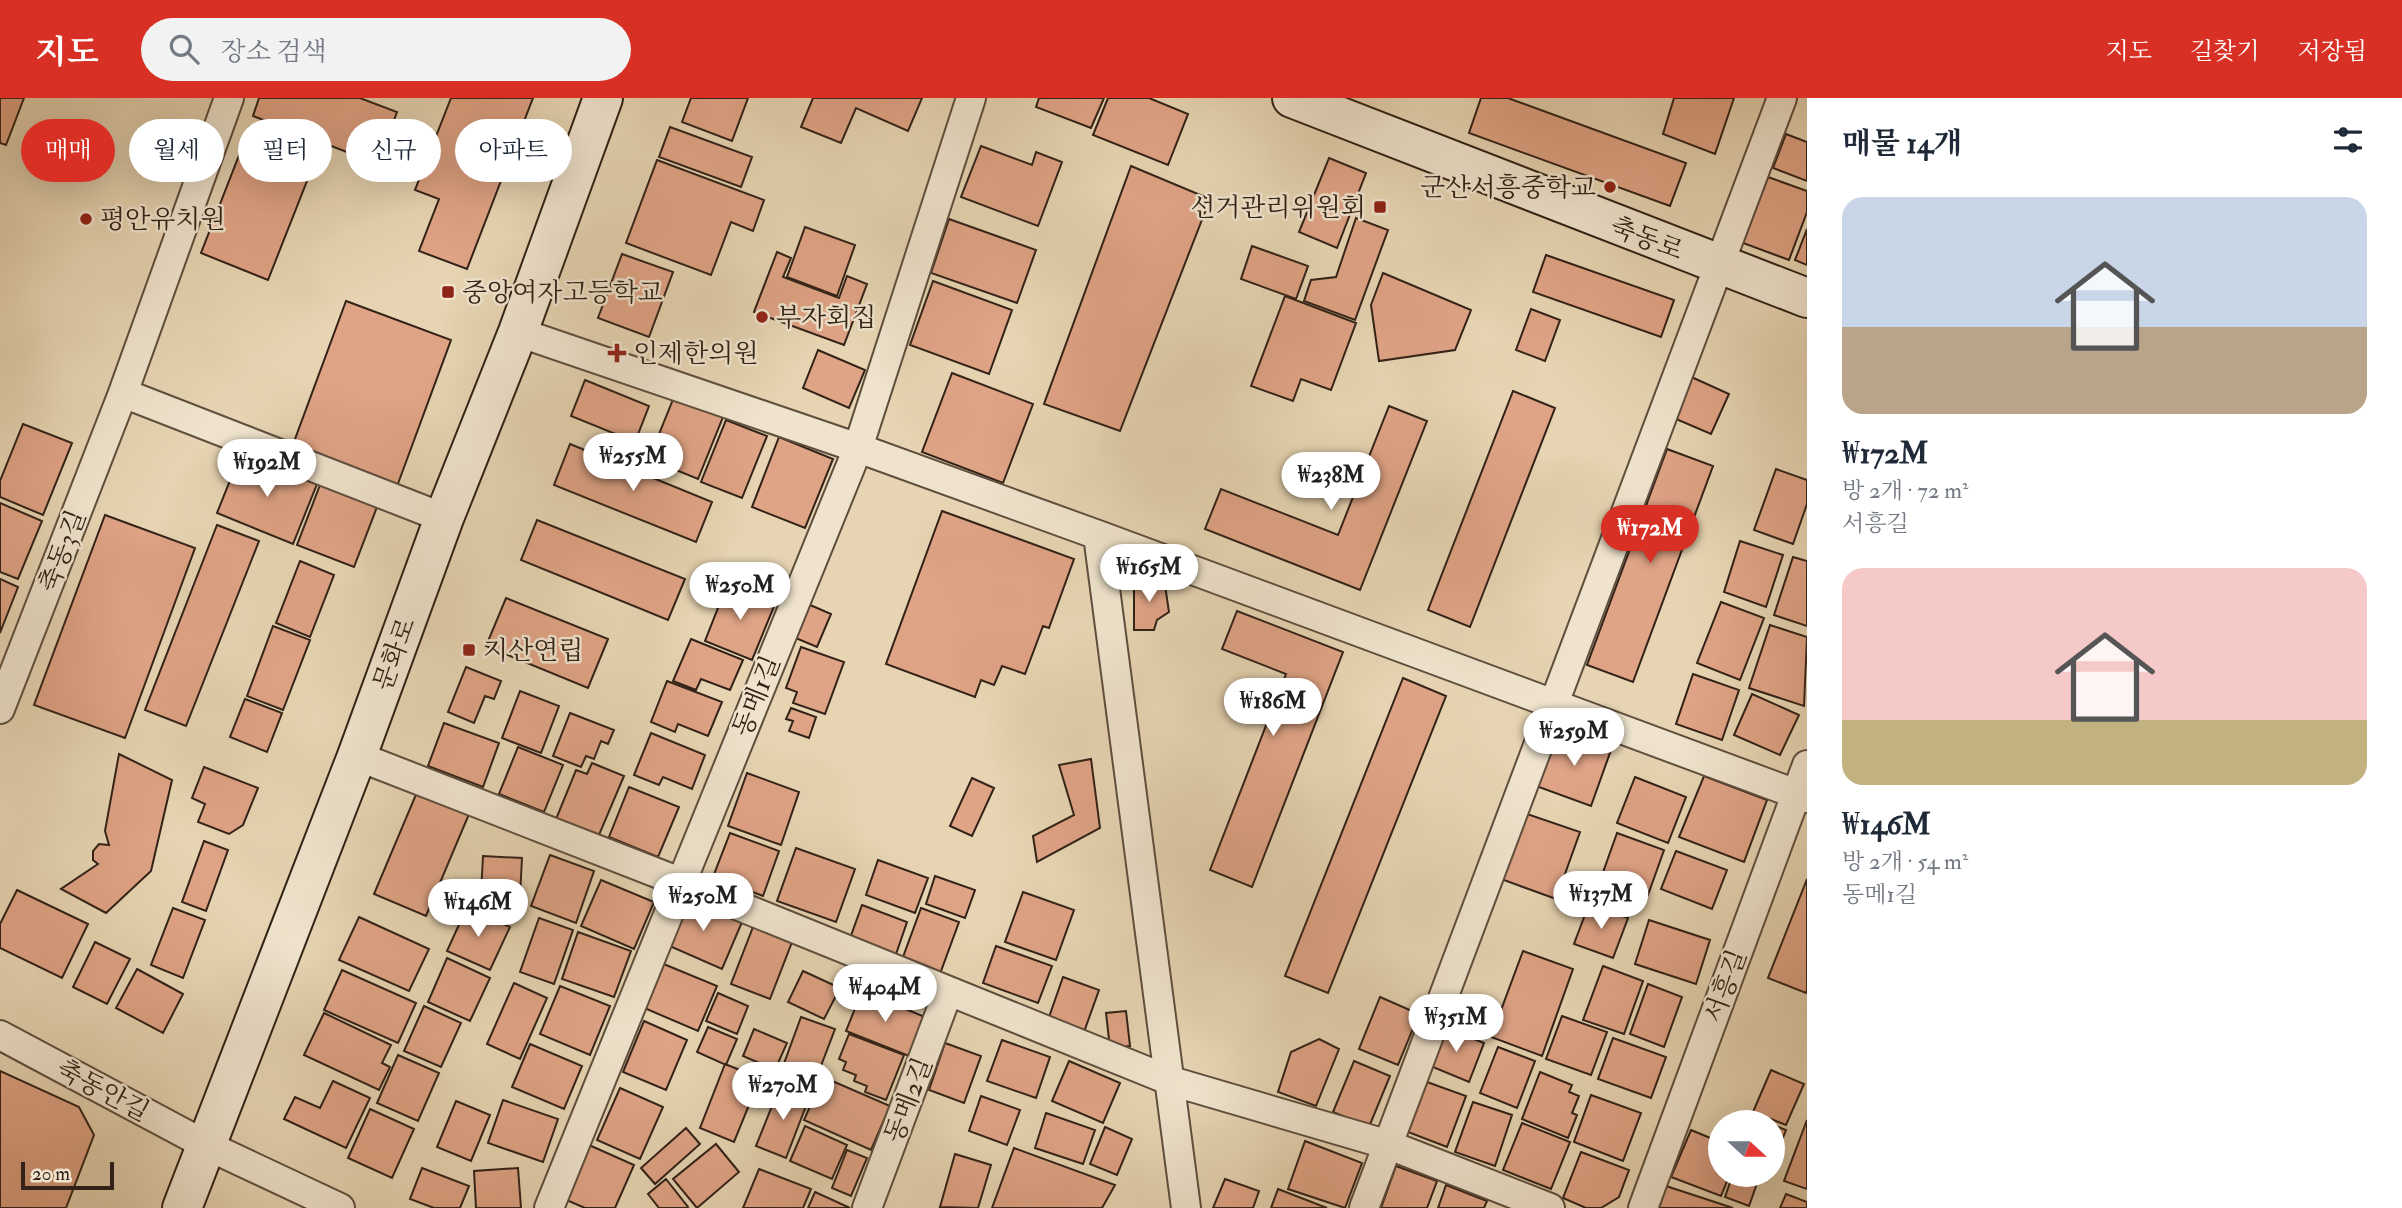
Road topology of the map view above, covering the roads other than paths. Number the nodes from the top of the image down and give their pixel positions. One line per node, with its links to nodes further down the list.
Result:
1 (229, 98): 9 (street, 축동3길)
2 (603, 98): 8 (street, 문화로)
3 (971, 98): 10 (street, 동메1길)
4 (1292, 98): 6 (street, 축동로)
5 (1782, 98): 6 (street)
6 (1719, 266): 7 (street, 축동로); 13 (street)
7 (1807, 298)
8 (519, 332): 10 (street); 11 (street, 문화로)
9 (123, 393): 11 (street); 14 (street, 축동3길)
10 (858, 448): 12 (street); 18 (street, 동메1길)
11 (444, 518): 15 (street, 문화로)
12 (1098, 535): 13 (street); 21 (street)
13 (1553, 703): 17 (street); 23 (street)
14 (0, 709)
15 (357, 756): 18 (street); 22 (street, 문화로)
16 (1807, 765): 17 (street, 서흥길)
17 (1802, 796): 31 (street, 서흥길)
18 (680, 882): 19 (street); 26 (street, 동메1길)
19 (948, 992): 21 (street); 27 (street, 동메2길)
20 (0, 1035): 22 (street, 축동안길)
21 (1171, 1081): 23 (street); 28 (street)
22 (206, 1145): 24 (street, 문화로); 25 (street, 축동안길)
23 (1389, 1145): 29 (street); 30 (street)
24 (182, 1208)
25 (340, 1208)
26 (549, 1208)
27 (867, 1208)
28 (1186, 1208)
29 (1364, 1208)
30 (1550, 1208)
31 (1643, 1208)

